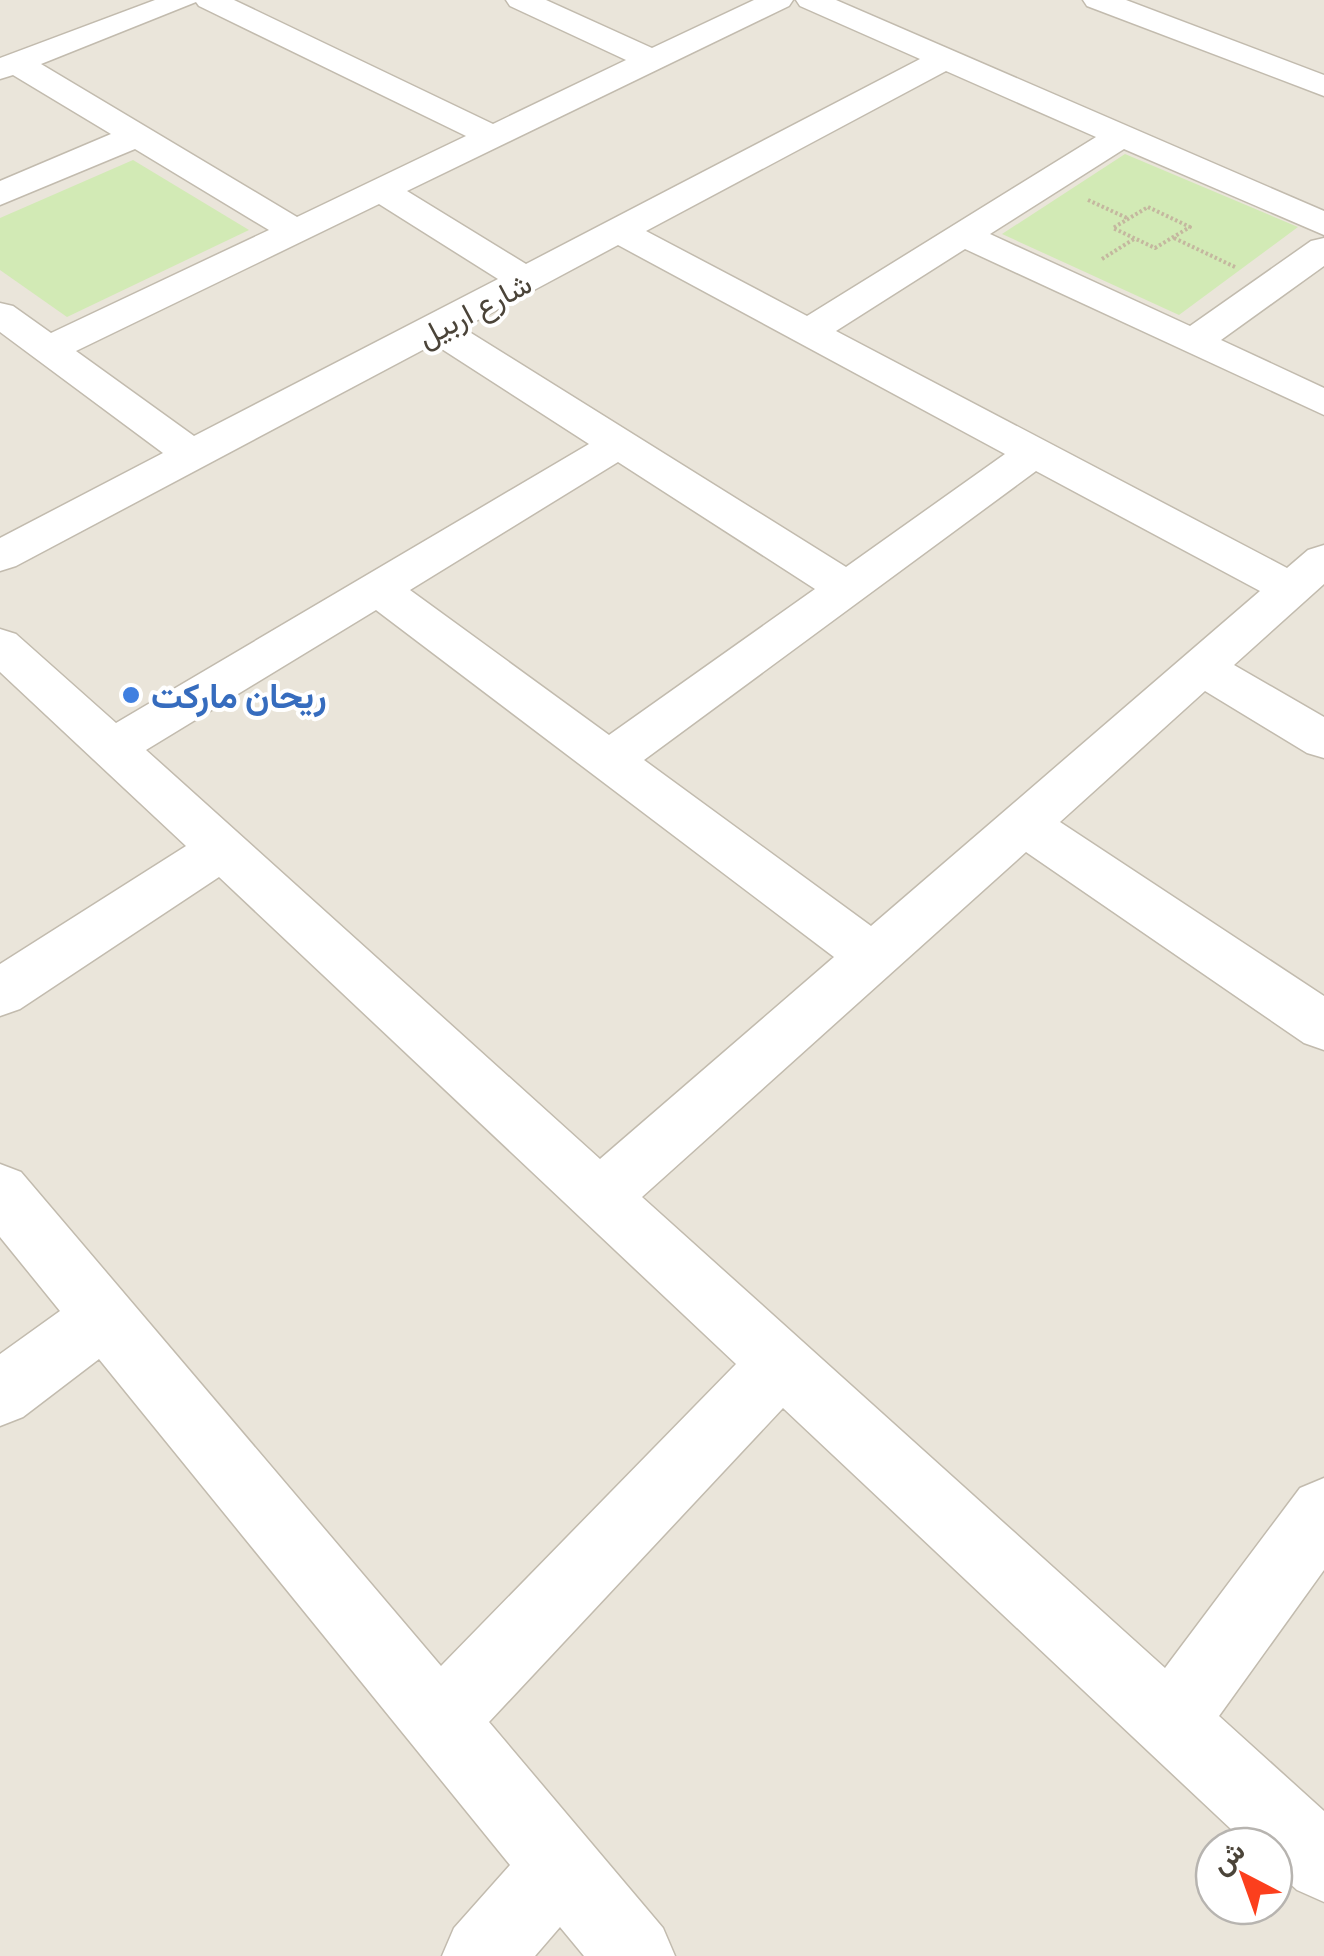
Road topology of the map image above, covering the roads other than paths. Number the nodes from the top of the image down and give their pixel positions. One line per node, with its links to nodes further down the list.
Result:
1 (183, 0): 11 (street)
2 (521, 0): 8 (street)
3 (599, 0): 8 (street)
4 (778, 0): 10 (street)
5 (811, 0): 9 (street)
6 (1113, 2): 12 (street)
7 (233, 4): 15 (street)
8 (560, 18): 10 (street)
9 (946, 58): 14 (street); 20 (street, شارع اربيل)
10 (653, 61): 15 (street)
11 (8, 66): 13 (street)
12 (1324, 86)
13 (136, 136): 17 (street); 19 (street)
14 (1121, 136): 18 (street); 21 (street)
15 (494, 137): 16 (street)
16 (382, 192): 19 (street); 23 (street)
17 (0, 194)
18 (1324, 224)
19 (297, 232): 28 (street)
20 (621, 232): 23 (street, شارع اربيل); 26 (street)
21 (964, 236): 26 (street); 27 (street)
22 (1324, 249): 27 (street)
23 (526, 280): 25 (street, شارع اربيل)
24 (0, 314): 28 (street)
25 (437, 328): 30 (street); 32 (street, شارع اربيل)
26 (809, 331): 31 (street)
27 (1196, 341): 29 (street)
28 (49, 349): 32 (street)
29 (1324, 403)
30 (618, 444): 35 (street); 36 (street)
31 (1033, 453): 34 (street); 36 (street)
32 (194, 456): 33 (street, شارع اربيل)
33 (0, 556)
34 (1308, 575): 38 (street)
35 (378, 589): 40 (street); 41 (street)
36 (848, 589): 41 (street)
37 (9, 667): 40 (street)
38 (1202, 668): 39 (street); 42 (street)
39 (1324, 740)
40 (112, 748): 43 (street)
41 (607, 762): 44 (street)
42 (1024, 824): 44 (street); 46 (street)
43 (222, 849): 45 (street); 48 (street)
44 (873, 957): 48 (street)
45 (0, 993)
46 (1324, 1026)
47 (0, 1191): 49 (street)
48 (599, 1197): 50 (street)
49 (103, 1318): 51 (street); 53 (street)
50 (780, 1364): 53 (street); 54 (street)
51 (0, 1394)
52 (1324, 1512): 54 (street)
53 (440, 1720): 56 (street)
54 (1170, 1722): 55 (street)
55 (1324, 1863)
56 (561, 1867): 57 (street); 58 (street)
57 (482, 1956)
58 (635, 1956)

